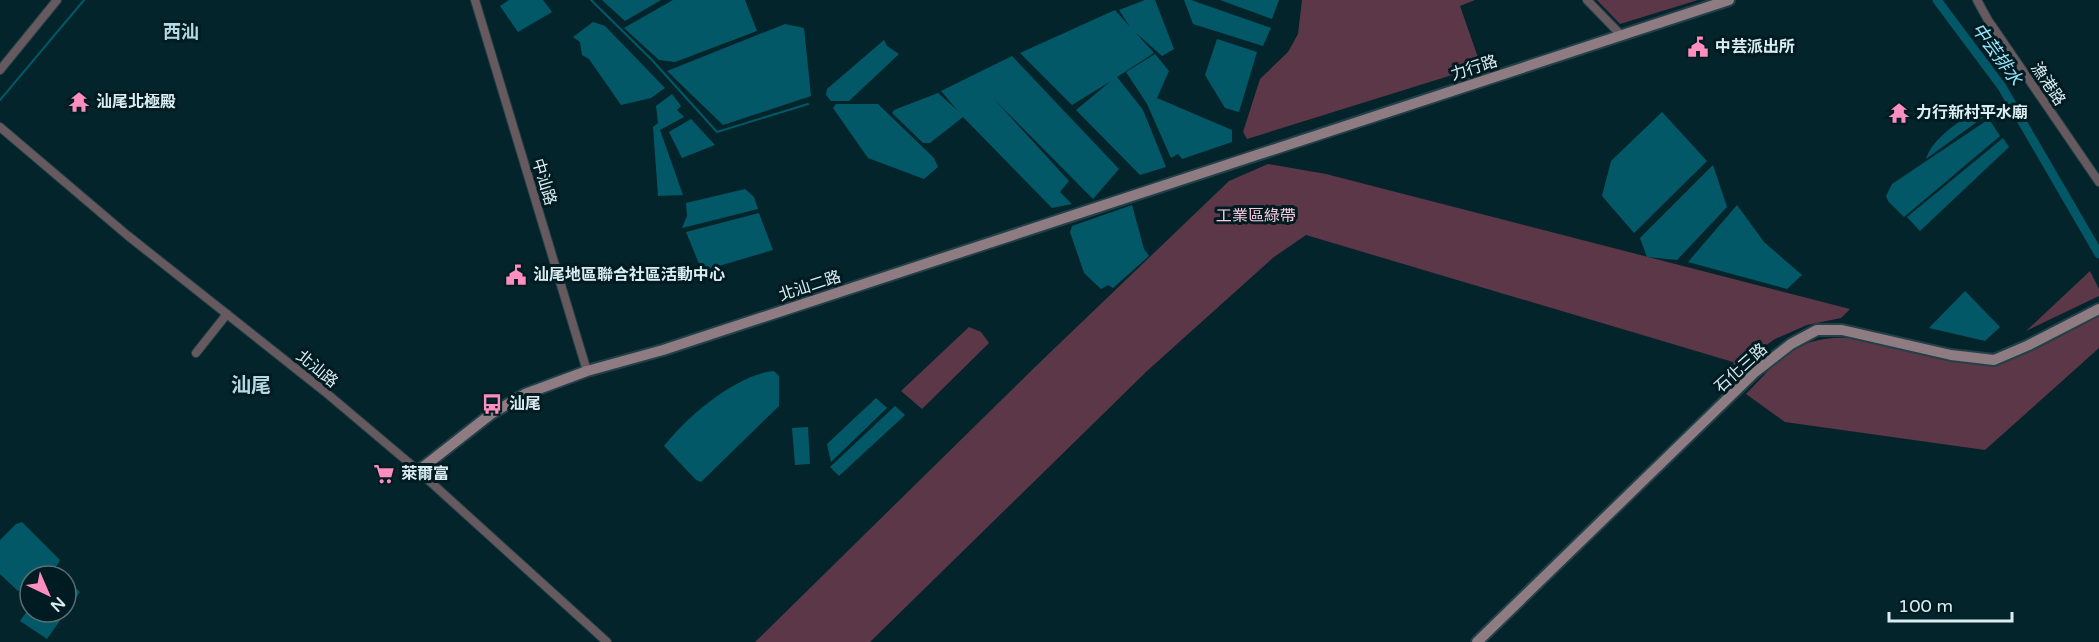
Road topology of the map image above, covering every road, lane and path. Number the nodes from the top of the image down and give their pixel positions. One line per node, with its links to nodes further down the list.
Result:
1 (57, 0): 7 (street)
2 (475, 0): 14 (street, 中汕路)
3 (1587, 0): 6 (street)
4 (1729, 0): 6 (street, 力行路)
5 (1977, 0): 10 (street, 漁港路)
6 (1621, 35): 9 (street, 力行路)
7 (0, 70)
8 (0, 127): 12 (street, 北汕路)
9 (1229, 164): 14 (street, 北汕二路)
10 (2099, 182)
11 (2099, 309): 17 (street, 石化三路)
12 (227, 314): 13 (street); 15 (street, 北汕路)
13 (196, 352)
14 (587, 371): 15 (street, 北汕二路)
15 (418, 471): 16 (street, 北汕路)
16 (608, 642)
17 (1477, 642)

